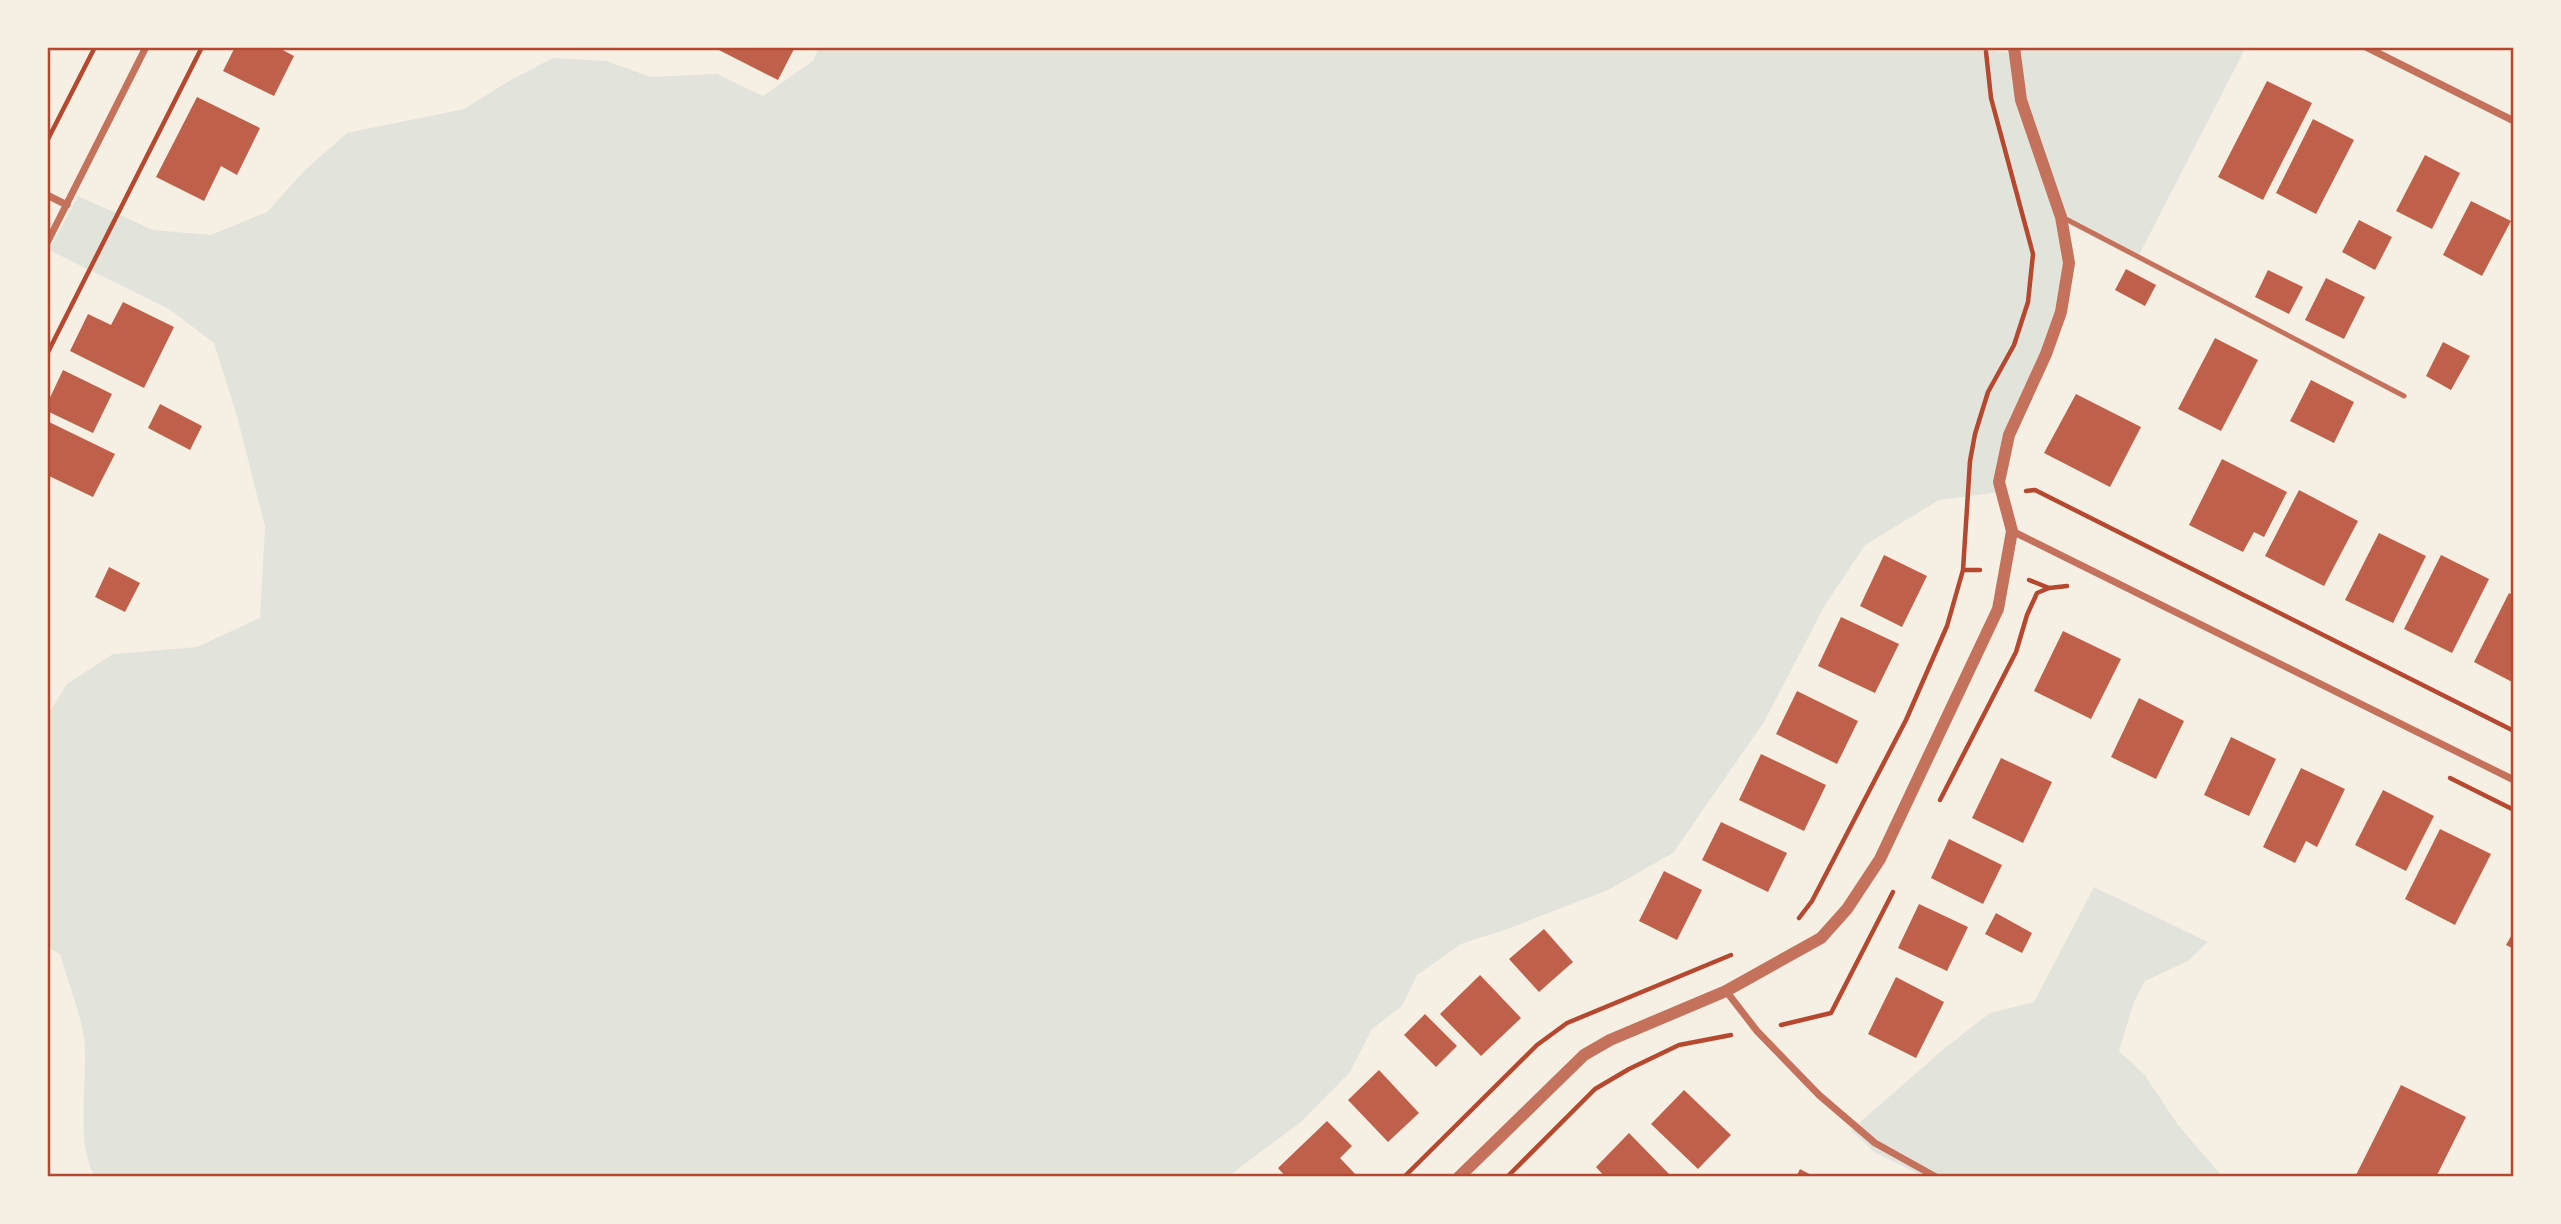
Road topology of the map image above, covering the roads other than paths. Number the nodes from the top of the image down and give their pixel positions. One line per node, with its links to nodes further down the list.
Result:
1 (146, 47): 6 (street)
2 (2014, 47): 7 (street)
3 (2366, 47): 4 (street)
4 (2514, 121)
5 (47, 195): 6 (street)
6 (67, 205): 8 (street)
7 (2061, 217): 9 (lane); 10 (street)
8 (47, 243)
9 (2404, 396)
10 (2012, 531): 11 (street); 12 (street)
11 (2514, 780)
12 (1726, 990): 13 (street); 14 (street)
13 (1459, 1177)
14 (1936, 1177)

